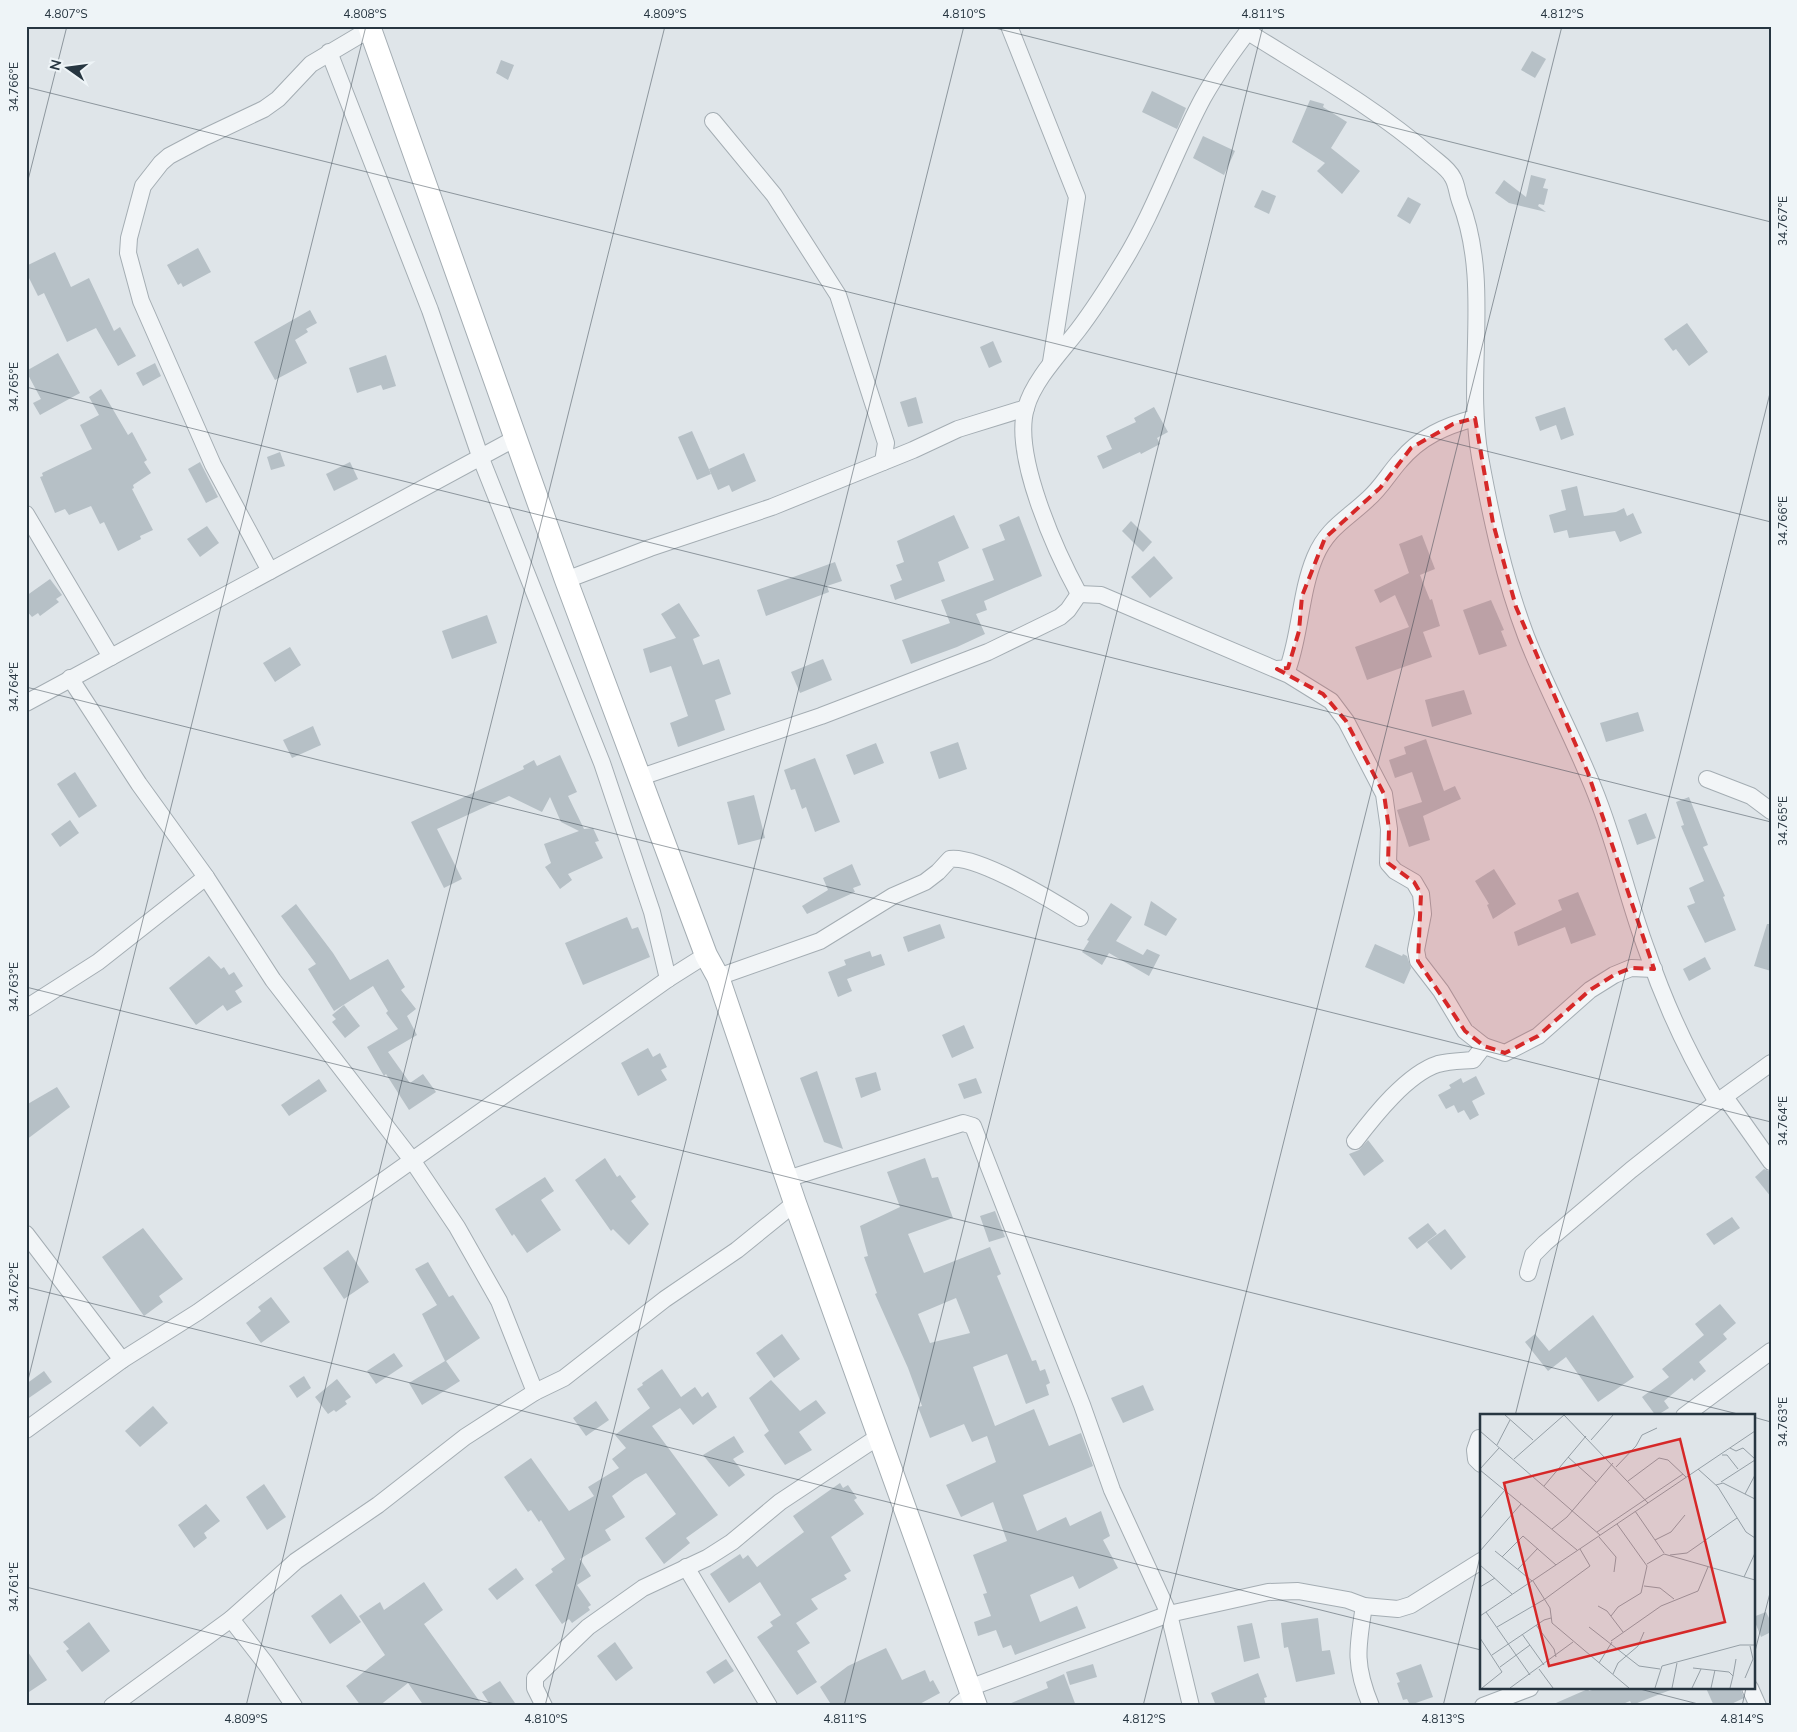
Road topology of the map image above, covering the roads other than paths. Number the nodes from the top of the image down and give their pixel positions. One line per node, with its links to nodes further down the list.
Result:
1 (1009, 26): 6 (street)
2 (369, 28): 4 (street); 9 (street)
3 (1250, 29): 6 (street); 8 (street)
4 (329, 52): 10 (street); 13 (street)
5 (713, 120): 11 (street)
6 (1051, 365): 7 (street)
7 (1026, 408): 11 (street); 15 (street)
8 (1475, 418): 17 (street); 26 (street)
9 (516, 438): 10 (street); 14 (street)
10 (480, 456): 13 (street); 28 (street)
11 (883, 462): 14 (street)
12 (26, 514): 16 (street)
13 (270, 571): 16 (street)
14 (566, 580): 20 (street)
15 (1080, 594): 17 (street); 20 (street)
16 (111, 657): 18 (street)
17 (1276, 669): 30 (street)
18 (70, 678): 19 (street); 23 (street)
19 (26, 703)
20 (641, 777): 25 (street)
21 (1706, 779): 22 (street)
22 (1771, 811)
23 (206, 877): 29 (street); 34 (street)
24 (1080, 918): 27 (street)
25 (706, 955): 27 (street); 28 (street)
26 (1654, 969): 30 (street); 32 (street)
27 (718, 976): 36 (street)
28 (668, 979): 34 (street)
29 (26, 1008)
30 (1484, 1046): 33 (street)
31 (1771, 1063): 32 (street)
32 (1721, 1099): 35 (street); 39 (street)
33 (1356, 1141)
34 (412, 1160): 41 (street); 42 (street)
35 (1771, 1162)
36 (787, 1179): 37 (street); 51 (street)
37 (795, 1203): 42 (street); 45 (street)
38 (26, 1234): 41 (street)
39 (1528, 1273)
40 (1771, 1350): 43 (street)
41 (122, 1360): 44 (street)
42 (535, 1392): 52 (street)
43 (1687, 1414)
44 (26, 1430)
45 (878, 1437): 49 (street); 55 (street)
46 (1479, 1438): 47 (street)
47 (1480, 1463)
48 (1480, 1562): 50 (street)
49 (686, 1566): 58 (street); 59 (street)
50 (1364, 1606): 51 (street); 61 (street)
51 (1169, 1614): 55 (street); 60 (street)
52 (231, 1620): 56 (street); 57 (street)
53 (1525, 1690): 62 (street)
54 (1751, 1690): 63 (street)
55 (969, 1698)
56 (112, 1706)
57 (294, 1706)
58 (544, 1706)
59 (769, 1706)
60 (1191, 1706)
61 (1371, 1706)
62 (1484, 1706)
63 (1758, 1706)

